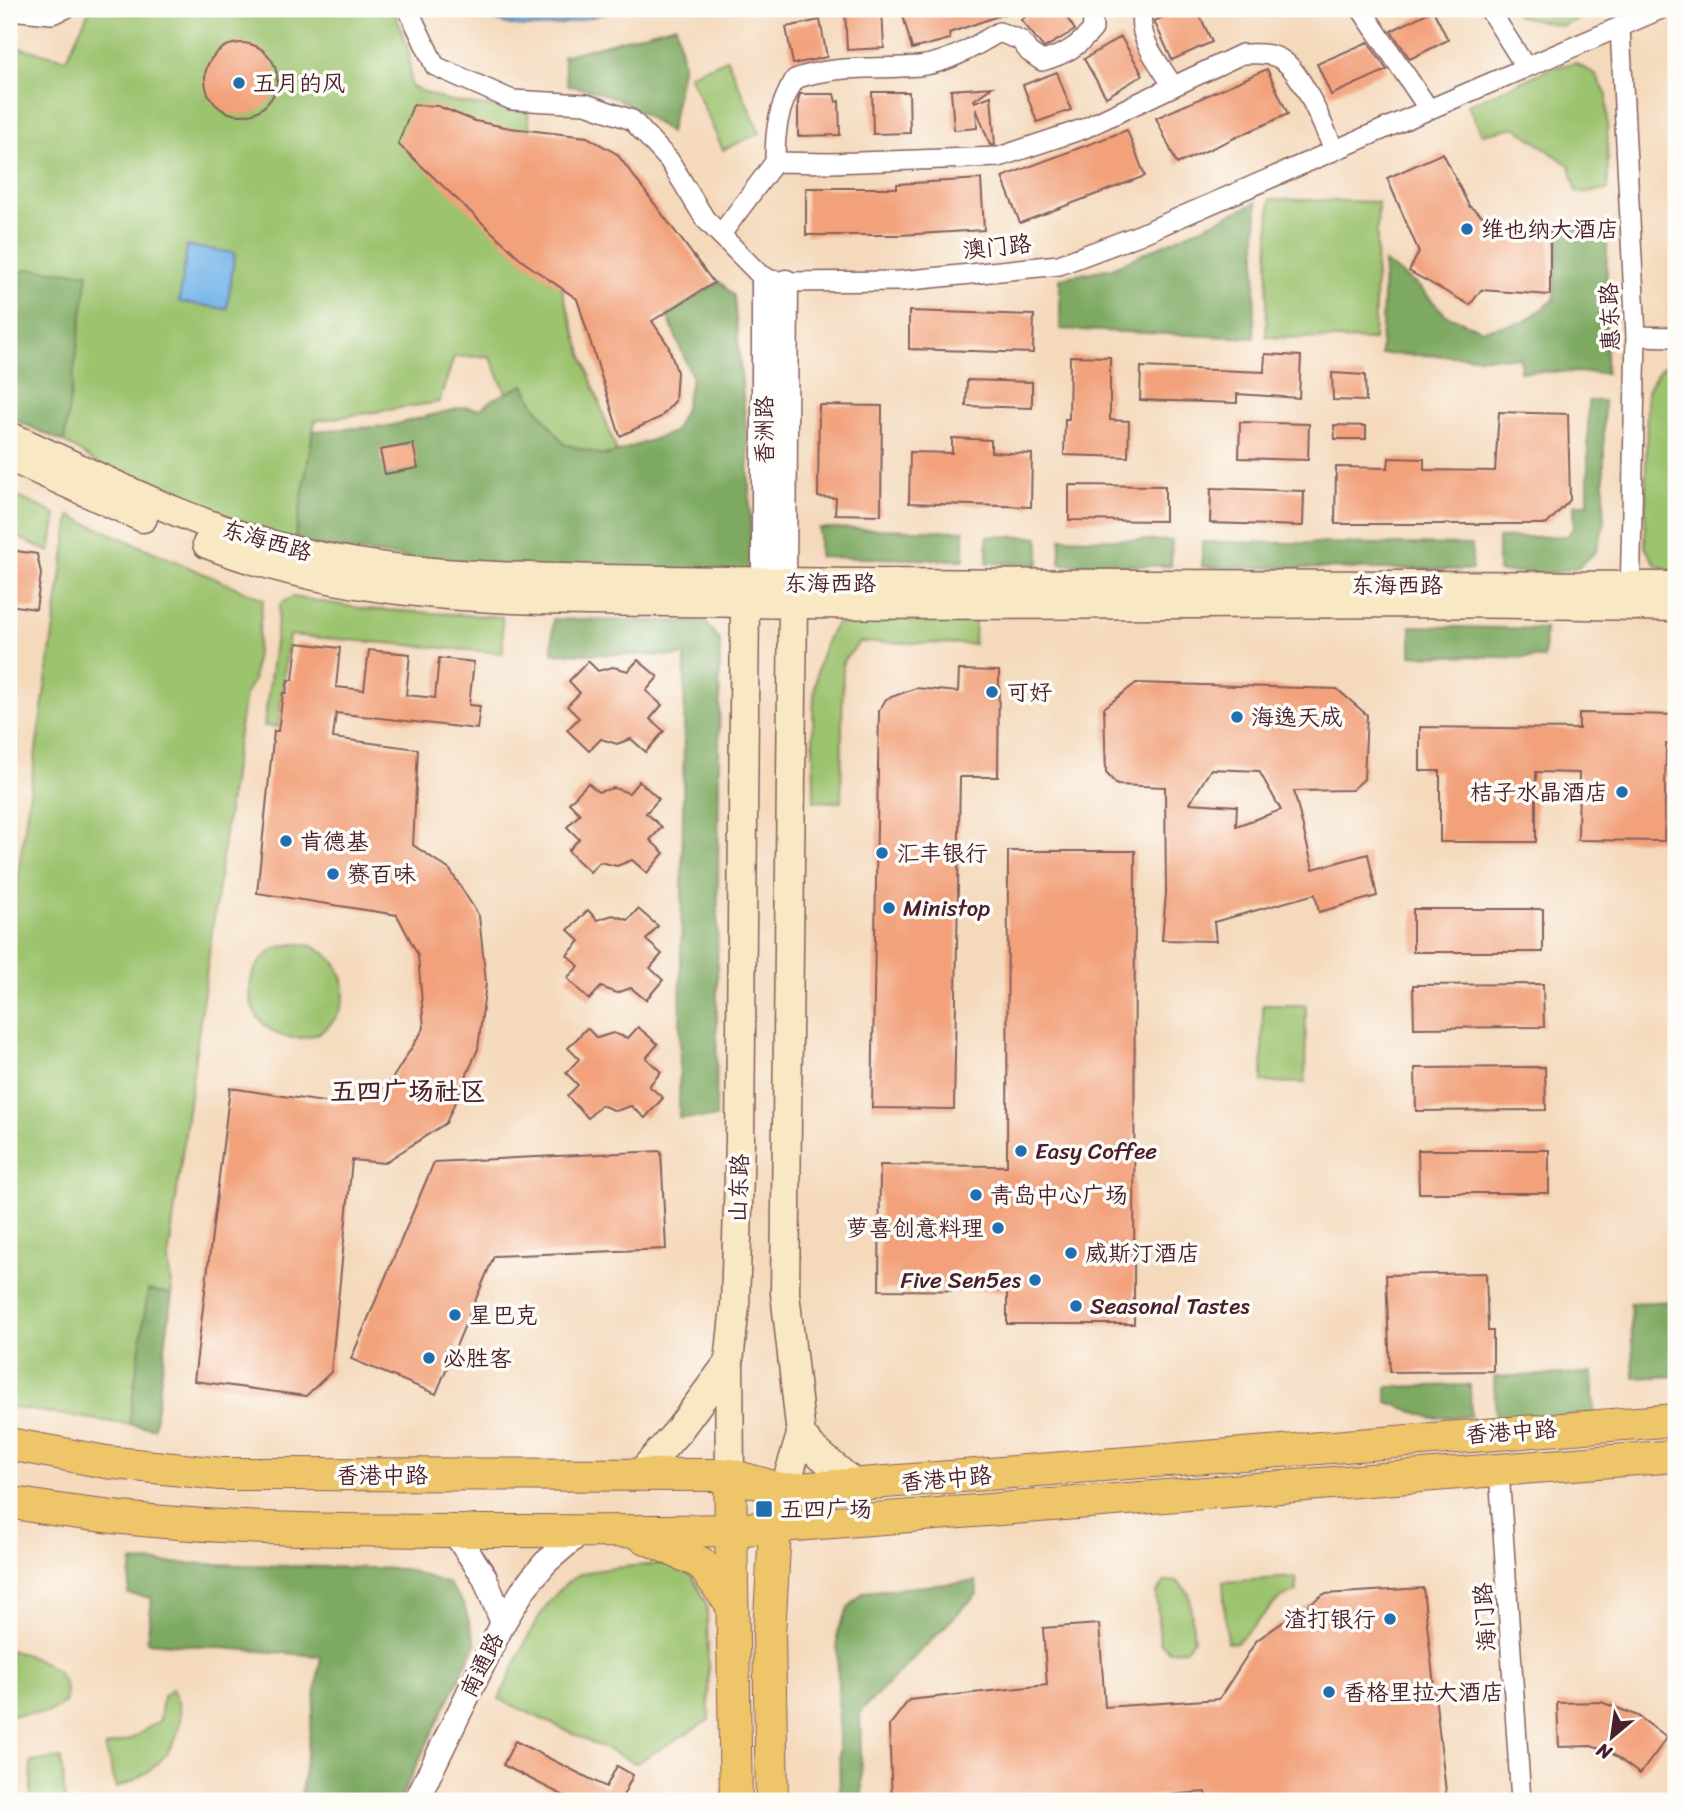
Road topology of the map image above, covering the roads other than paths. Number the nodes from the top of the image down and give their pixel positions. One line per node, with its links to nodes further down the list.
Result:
1 (65, 9): 8 (street)
2 (408, 9): 15 (street)
3 (1092, 9): 14 (street)
4 (1143, 9): 11 (street)
5 (1361, 9): 12 (street)
6 (1489, 9): 10 (street)
7 (1661, 9): 9 (street, 澳门路)
8 (9, 10)
9 (1620, 27): 10 (street, 澳门路); 17 (street, 惠东路)
10 (1525, 66): 12 (street, 澳门路)
11 (1173, 86): 13 (street); 14 (street)
12 (1428, 108): 13 (street, 澳门路)
13 (1334, 149): 16 (street, 澳门路)
14 (775, 162): 15 (street)
15 (721, 234): 16 (street)
16 (775, 280): 22 (street, 香洲路)
17 (1636, 336): 18 (street); 23 (street, 惠东路)
18 (1676, 337)
19 (9, 436): 22 (main road, 东海西路)
20 (9, 457): 24 (main road, 东海西路)
21 (1676, 586): 23 (main road, 东海西路)
22 (780, 590): 23 (main road, 东海西路); 24 (main road, 东海西路); 24 (main road); 28 (main road, 山东路)
23 (1630, 596): 25 (main road, 东海西路)
24 (745, 603): 26 (main road, 山东路)
25 (1676, 607)
26 (729, 1362): 32 (main road); 33 (main road, 山东路)
27 (1676, 1420): 34 (main road, 香港中路)
28 (801, 1435): 34 (main road); 35 (main road, 山东路)
29 (9, 1444): 32 (main road, 香港中路)
30 (1676, 1456): 31 (main road, 香港中路)
31 (1499, 1471): 37 (main road, 香港中路); 47 (street, 海门路)
32 (640, 1474): 33 (main road, 香港中路)
33 (730, 1475): 35 (main road, 香港中路); 38 (main road, 山东路)
34 (857, 1486): 35 (main road, 香港中路)
35 (784, 1490): 37 (main road, 山东路)
36 (9, 1502): 39 (main road, 香港中路)
37 (775, 1529): 38 (main road, 香港中路); 46 (main road, 山东路)
38 (732, 1530): 41 (main road, 香港中路); 42 (main road, 山东路)
39 (453, 1531): 40 (main road, 香港中路); 43 (street, 南通路)
40 (581, 1532): 41 (main road, 香港中路); 43 (street)
41 (634, 1532): 42 (main road)
42 (731, 1604): 45 (main road, 山东路)
43 (503, 1623): 44 (street, 南通路)
44 (416, 1801)
45 (736, 1801)
46 (772, 1801)
47 (1521, 1801)

